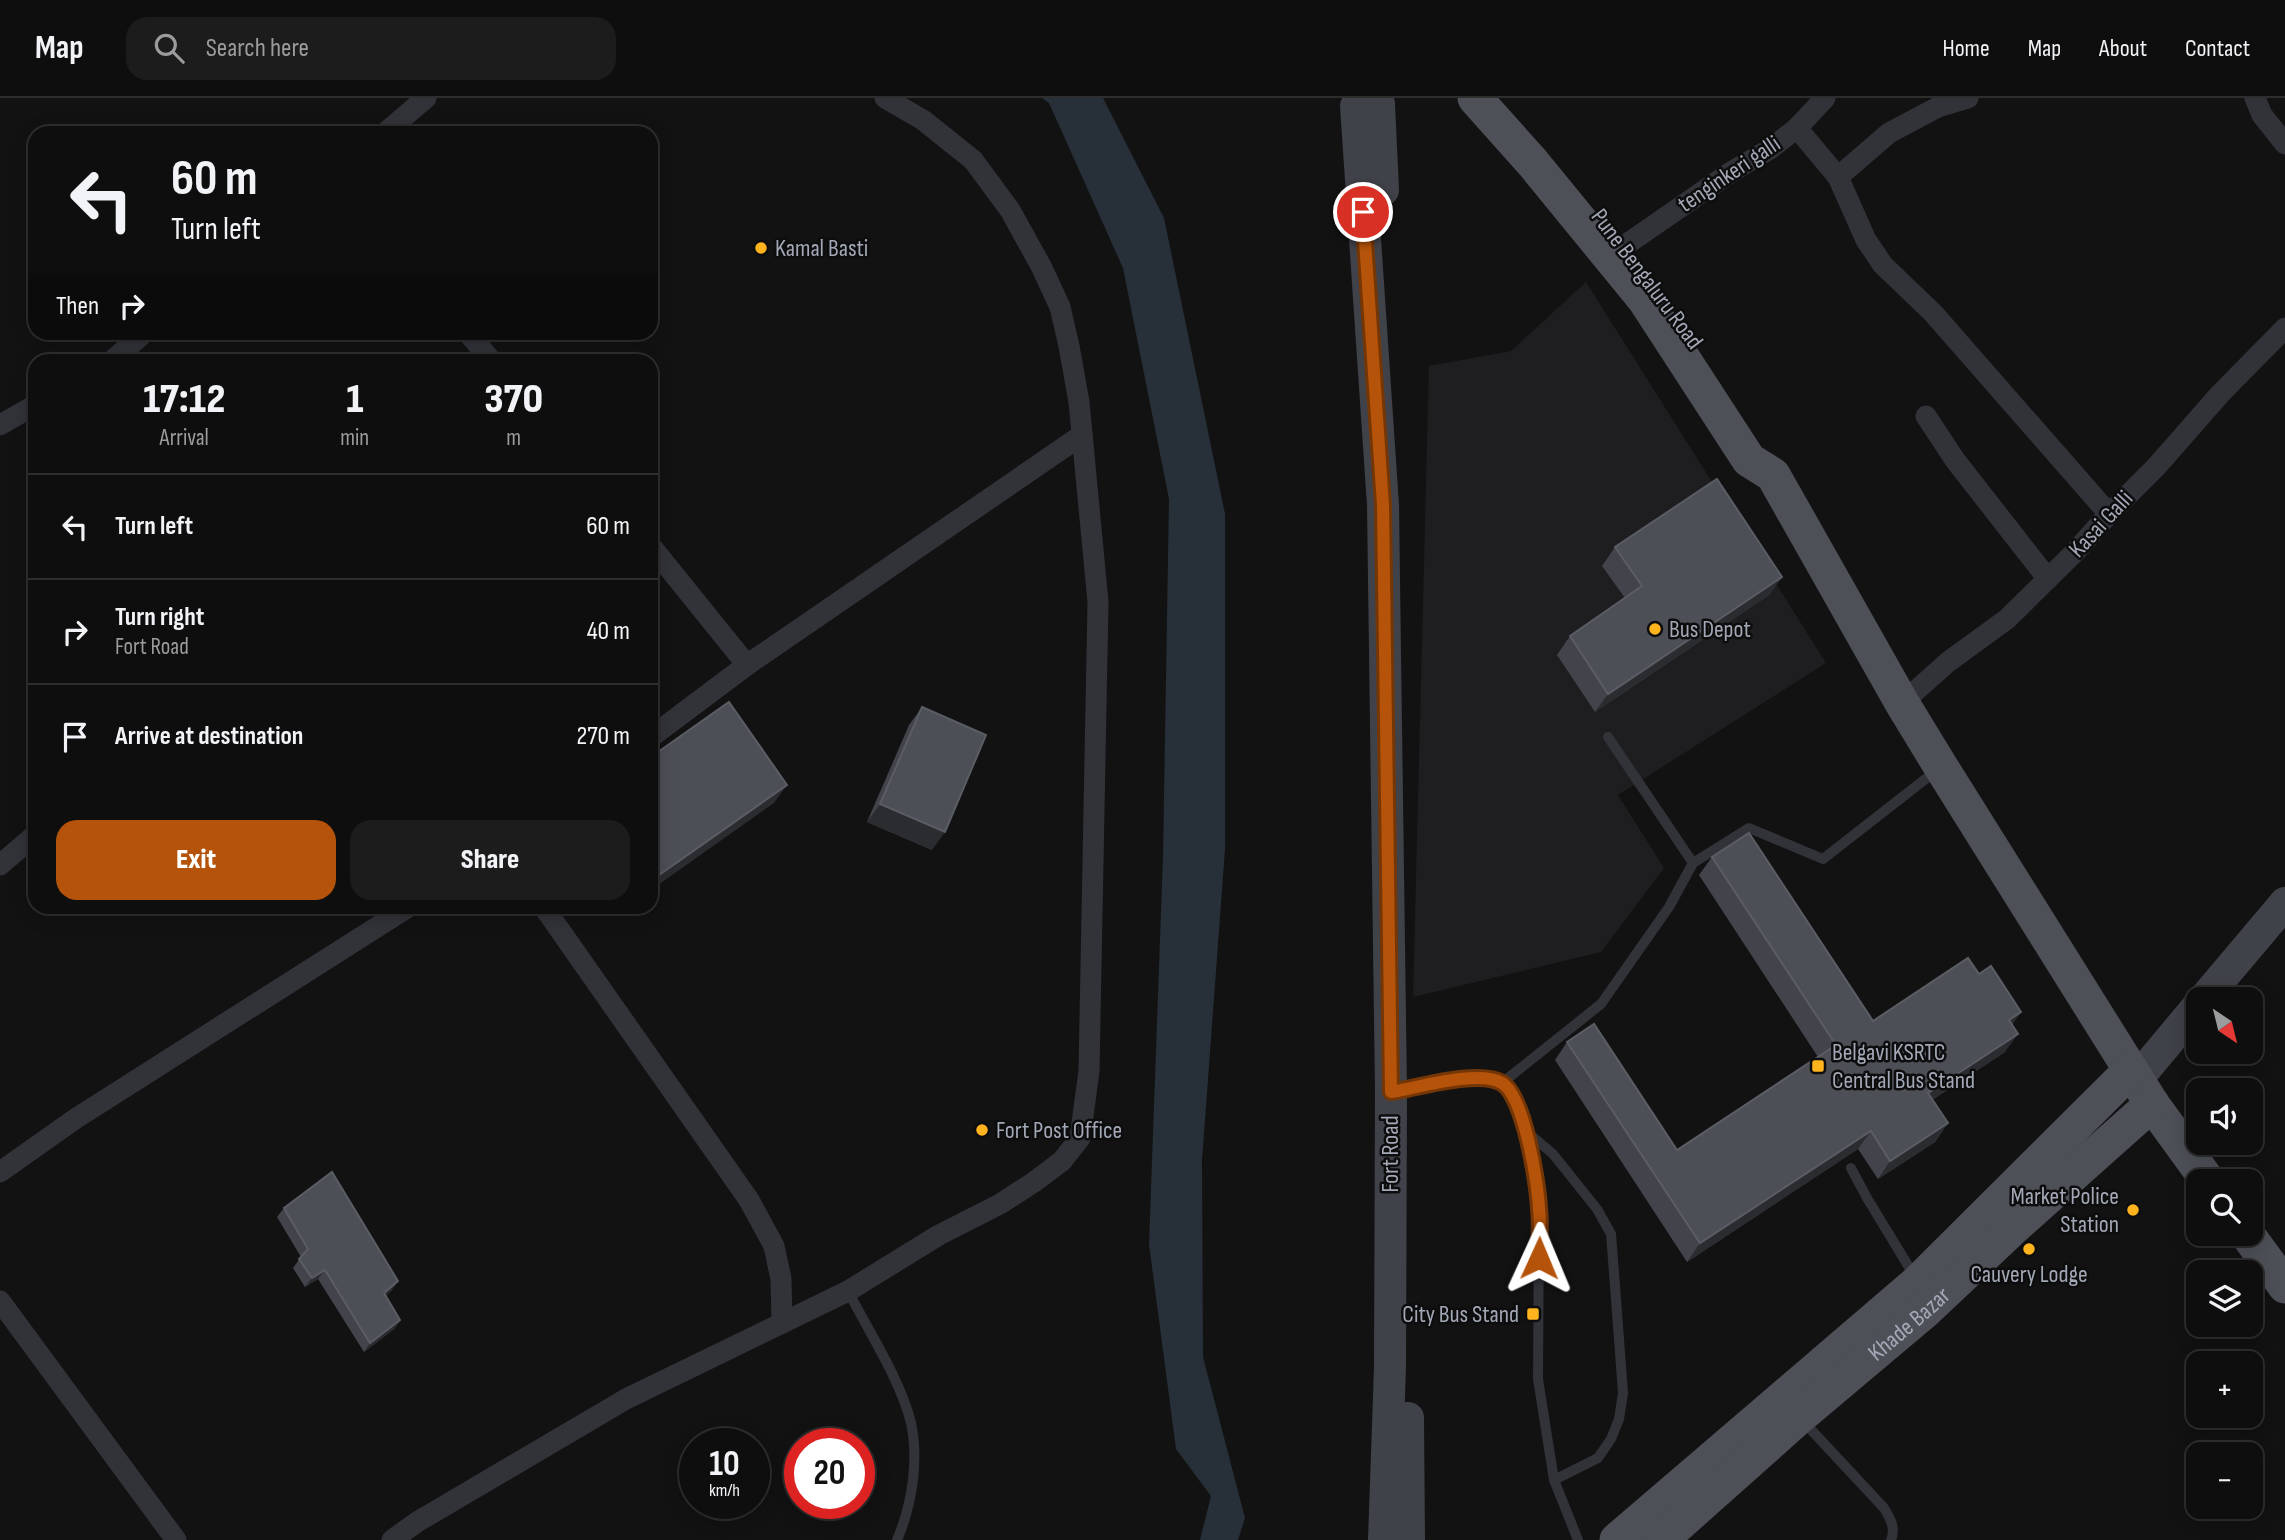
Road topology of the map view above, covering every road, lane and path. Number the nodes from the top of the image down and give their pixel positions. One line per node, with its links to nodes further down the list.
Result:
1 (426, 98): 10 (street)
2 (885, 98): 23 (street)
3 (1361, 98): 43 (main road, Fort Road)
4 (1376, 98): 43 (main road, Fort Road)
5 (1475, 98): 24 (main road)
6 (1497, 98): 14 (main road, Pune Bengaluru Road)
7 (1825, 98): 11 (street, tenginkeri galli)
8 (1968, 98): 13 (street)
9 (2255, 98): 12 (street)
10 (393, 126)
11 (1797, 128): 13 (street); 14 (street, tenginkeri galli)
12 (2285, 144)
13 (1838, 177): 25 (street)
14 (1627, 244): 24 (main road, Pune Bengaluru Road)
15 (2285, 328): 25 (street, Kasai Galli)
16 (136, 340): 18 (street)
17 (474, 340): 19 (street)
18 (120, 354)
19 (486, 354)
20 (28, 409): 22 (street)
21 (1926, 416): 27 (street)
22 (0, 425)
23 (1082, 435): 28 (street); 51 (street)
24 (1773, 475): 29 (main road)
25 (2109, 514): 27 (street, Kasai Galli)
26 (658, 555): 28 (street)
27 (2048, 579): 29 (street, Kasai Galli)
28 (747, 665): 30 (street)
29 (1902, 703): 32 (main road)
30 (658, 732)
31 (1608, 737): 34 (lane)
32 (1941, 767): 34 (lane); 42 (main road)
33 (28, 841): 35 (street)
34 (1693, 863): 41 (lane)
35 (0, 865)
36 (2285, 903): 39 (main road)
37 (397, 914): 47 (street)
38 (549, 914): 53 (street)
39 (2214, 987)
40 (2186, 1022): 42 (main road, Khade Bazar)
41 (1502, 1083): 43 (lane); 44 (lane)
42 (2140, 1085): 46 (main road); 49 (main road); 54 (main road, Khade Bazar)
43 (1398, 1091): 60 (main road, Fort Road); 61 (main road, Fort Road)
44 (1527, 1132): 55 (lane); 55 (lane)
45 (1851, 1168): 49 (lane)
46 (2200, 1169)
47 (0, 1172)
48 (2256, 1246): 50 (main road)
49 (1918, 1282): 63 (main road)
50 (2285, 1286)
51 (848, 1291): 53 (street); 59 (lane)
52 (0, 1301): 57 (street)
53 (782, 1323): 56 (street)
54 (1799, 1417): 64 (main road, Khade Bazar); 65 (lane)
55 (1554, 1480): 62 (lane)
56 (419, 1531): 58 (street)
57 (176, 1540)
58 (392, 1540)
59 (897, 1540)
60 (1384, 1540)
61 (1409, 1540)
62 (1578, 1540)
63 (1617, 1540)
64 (1661, 1540)
65 (1891, 1540)

